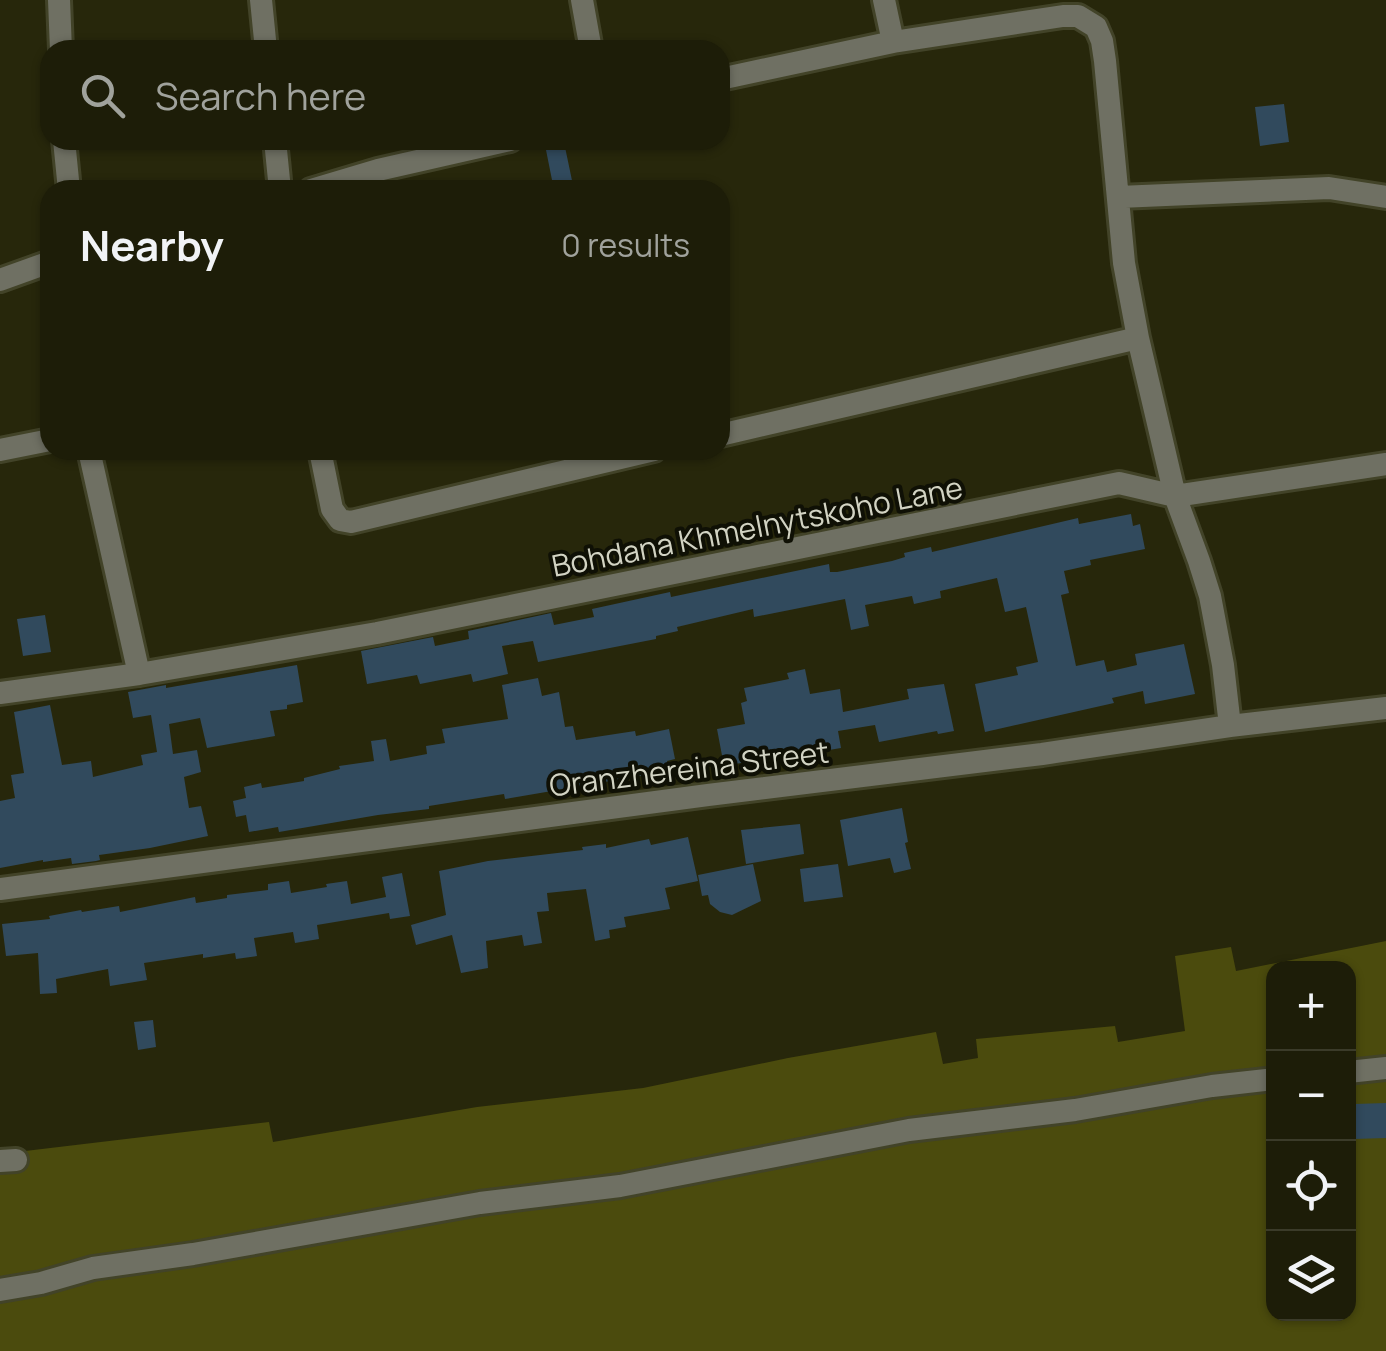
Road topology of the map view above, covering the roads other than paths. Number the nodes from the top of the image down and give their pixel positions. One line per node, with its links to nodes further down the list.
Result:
1 (60, 0): 5 (street)
2 (261, 0): 6 (street)
3 (582, 0): 7 (street)
4 (884, 0): 8 (street)
5 (61, 40)
6 (265, 40)
7 (589, 40)
8 (892, 42): 9 (street); 16 (street)
9 (730, 76)
10 (65, 150): 13 (street)
11 (276, 150): 14 (street)
12 (466, 150): 15 (street)
13 (68, 180)
14 (279, 180)
15 (344, 180)
16 (1119, 197): 17 (street); 20 (street)
17 (1386, 197)
18 (40, 266): 19 (street)
19 (0, 280)
20 (1138, 338): 21 (street); 28 (street)
21 (730, 433)
22 (40, 442): 23 (street)
23 (0, 450)
24 (91, 460): 29 (street)
25 (322, 460): 26 (street)
26 (612, 460)
27 (1386, 464): 28 (street, Bohdana Khmelnytskoho Lane)
28 (1175, 496): 29 (street, Bohdana Khmelnytskoho Lane); 32 (street)
29 (139, 674): 30 (street, Bohdana Khmelnytskoho Lane)
30 (1, 689)
31 (1386, 708): 32 (street, Oranzhereina Street)
32 (1230, 726): 33 (street, Oranzhereina Street)
33 (0, 889)
34 (1386, 1068): 35 (street)
35 (1356, 1071)
36 (1266, 1080): 37 (street)
37 (0, 1290)

